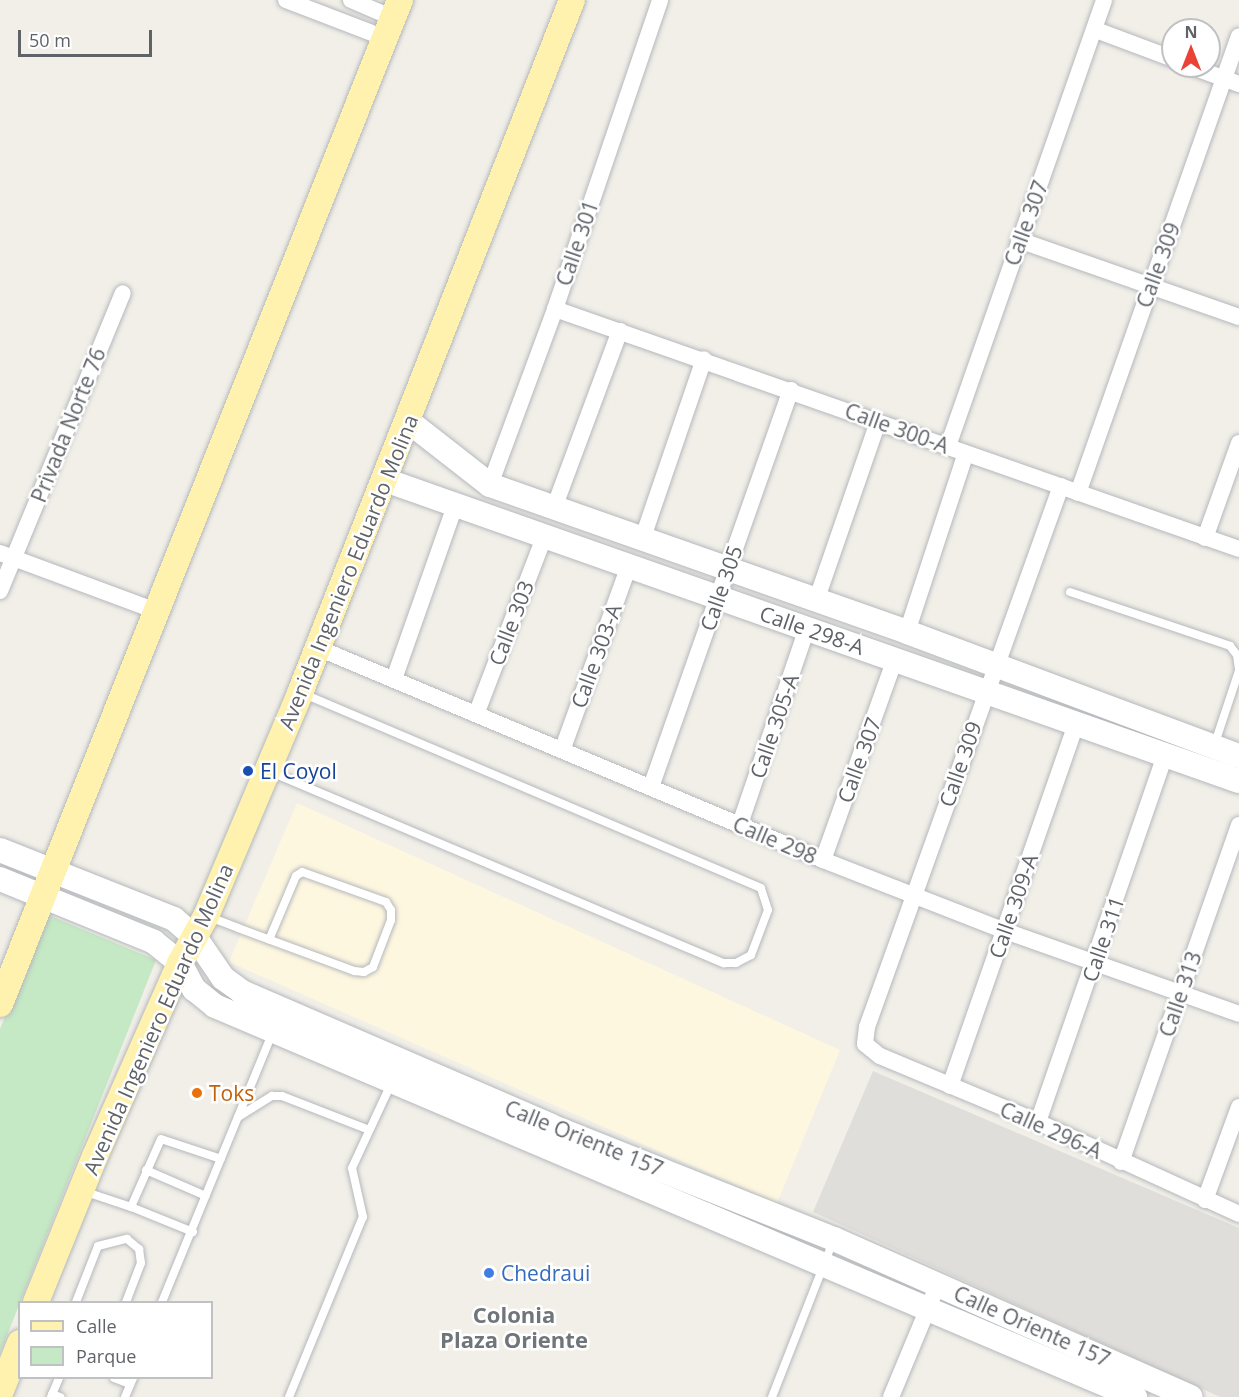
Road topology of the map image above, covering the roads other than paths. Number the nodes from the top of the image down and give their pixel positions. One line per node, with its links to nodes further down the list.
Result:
1 (286, 0): 6 (street)
2 (351, 0): 6 (street)
3 (572, 0): 19 (main road, Avenida Ingeniero Eduardo Molina)
4 (660, 0): 14 (street, Calle 301)
5 (1104, 0): 7 (street, Calle 307)
6 (393, 19): 41 (main road)
7 (1096, 30): 9 (street); 11 (street, Calle 307)
8 (1239, 37): 10 (street, Calle 309)
9 (1161, 54)
10 (1232, 82): 12 (street, Calle 309)
11 (1019, 240): 12 (street); 22 (street, Calle 307)
12 (1149, 287): 15 (street); 27 (street, Calle 309)
13 (123, 293): 34 (street, Privada Norte 76)
14 (555, 309): 16 (street, Calle 300-A); 25 (street, Calle 301)
15 (1239, 317)
16 (620, 331): 17 (street, Calle 300-A); 29 (street)
17 (704, 359): 18 (street, Calle 300-A); 32 (street)
18 (791, 390): 20 (street, Calle 300-A); 36 (street, Calle 305)
19 (408, 421): 24 (main road, Avenida Ingeniero Eduardo Molina); 25 (street, Calle 298-A)
20 (878, 422): 22 (street, Calle 300-A); 40 (street)
21 (1239, 443): 31 (street)
22 (948, 446): 23 (street, Calle 300-A)
23 (966, 453): 26 (street, Calle 300-A); 43 (street)
24 (385, 480): 28 (street, Calle 298-A); 44 (main road, Avenida Ingeniero Eduardo Molina)
25 (490, 484): 29 (street, Calle 298-A)
26 (1060, 486): 27 (street, Calle 300-A); 46 (street, Calle 309)
27 (1078, 492): 31 (street, Calle 300-A)
28 (456, 502): 30 (street, Calle 298-A); 48 (street)
29 (554, 508): 32 (street, Calle 298-A)
30 (545, 535): 35 (street, Calle 298-A); 51 (street, Calle 303)
31 (1205, 538): 33 (street, Calle 300-A)
32 (642, 540): 36 (street, Calle 298-A)
33 (1239, 549)
34 (7, 556): 37 (street, Privada Norte 76); 41 (street)
35 (630, 563): 39 (street, Calle 298-A); 54 (street, Calle 303-A)
36 (727, 570): 39 (street, Calle 305); 40 (street, Calle 298-A)
37 (0, 591)
38 (1070, 592): 47 (lane)
39 (718, 597): 42 (street, Calle 298-A); 59 (street, Calle 305)
40 (816, 601): 43 (street, Calle 298-A)
41 (156, 611): 64 (main road)
42 (807, 628): 45 (street, Calle 298-A); 60 (street, Calle 305-A)
43 (907, 632): 46 (street, Calle 298-A)
44 (318, 648): 48 (street, Calle 298); 50 (main road, Avenida Ingeniero Eduardo Molina)
45 (895, 659): 49 (street, Calle 298-A); 63 (street, Calle 307)
46 (994, 667): 49 (street, Calle 309); 53 (street, Calle 298-A)
47 (1239, 670): 53 (lane)
48 (394, 679): 51 (street, Calle 298)
49 (985, 692): 52 (street, Calle 298-A); 66 (street, Calle 309)
50 (300, 693): 57 (main road, Avenida Ingeniero Eduardo Molina); 57 (lane)
51 (477, 712): 54 (street, Calle 298)
52 (1076, 725): 55 (street, Calle 298-A); 69 (street, Calle 309-A)
53 (1214, 747): 56 (street, Calle 298-A)
54 (563, 748): 59 (street, Calle 298)
55 (1165, 756): 58 (street, Calle 298-A); 72 (street, Calle 311)
56 (1239, 756)
57 (268, 771): 68 (main road, Avenida Ingeniero Eduardo Molina)
58 (1239, 781)
59 (651, 787): 60 (street, Calle 298)
60 (740, 824): 63 (street, Calle 298)
61 (1239, 825): 73 (street, Calle 313)
62 (0, 850): 64 (street, Calle Oriente 157)
63 (824, 860): 66 (street, Calle 298)
64 (55, 872): 67 (main road); 68 (street, Calle Oriente 157)
65 (0, 879): 67 (street, Calle Oriente 157)
66 (913, 896): 69 (street, Calle 298); 77 (street, Calle 309)
67 (44, 898): 71 (street, Calle Oriente 157); 74 (main road)
68 (201, 927): 70 (lane); 71 (main road, Avenida Ingeniero Eduardo Molina); 83 (street, Calle Oriente 157)
69 (1005, 931): 72 (street, Calle 298); 79 (street, Calle 309-A)
70 (269, 940): 70 (lane)
71 (180, 963): 76 (street, Calle Oriente 157); 89 (main road, Avenida Ingeniero Eduardo Molina)
72 (1095, 963): 73 (street, Calle 298); 82 (street, Calle 311)
73 (1180, 993): 75 (street, Calle 298); 87 (street, Calle 313)
74 (0, 1004)
75 (1239, 1014)
76 (273, 1031): 78 (street, Calle Oriente 157); 81 (lane)
77 (865, 1044): 79 (street, Calle 296-A)
78 (392, 1083): 84 (lane); 85 (street, Calle Oriente 157)
79 (950, 1086): 82 (street, Calle 296-A)
80 (1239, 1107): 91 (street)
81 (238, 1118): 84 (lane); 86 (lane)
82 (1038, 1122): 87 (street, Calle 296-A)
83 (551, 1126): 85 (street); 95 (street, Calle Oriente 157)
84 (369, 1130): 110 (lane)
85 (542, 1148): 96 (street, Calle Oriente 157)
86 (221, 1159): 88 (lane); 90 (lane)
87 (1121, 1162): 91 (street, Calle 296-A)
88 (146, 1170): 90 (lane); 92 (lane)
89 (82, 1191): 92 (lane); 98 (main road, Avenida Ingeniero Eduardo Molina)
90 (206, 1196): 94 (lane)
91 (1205, 1200): 93 (street, Calle 296-A)
92 (130, 1207): 94 (lane)
93 (1239, 1214)
94 (193, 1232): 101 (lane)
95 (834, 1239): 96 (lane); 97 (street, Calle Oriente 157)
96 (824, 1262): 102 (street, Calle Oriente 157); 111 (lane)
97 (938, 1284): 102 (street); 106 (street, Calle Oriente 157)
98 (36, 1301)
99 (76, 1301): 100 (lane)
100 (126, 1301)
101 (162, 1301)
102 (927, 1306): 106 (street, Calle Oriente 157); 112 (street)
103 (18, 1348): 107 (main road)
104 (58, 1379): 108 (lane)
105 (131, 1381): 109 (lane)
106 (1127, 1389): 113 (street, Calle Oriente 157)
107 (0, 1393)
108 (54, 1396)
109 (125, 1397)
110 (289, 1397)
111 (772, 1397)
112 (891, 1397)
113 (1191, 1397)

